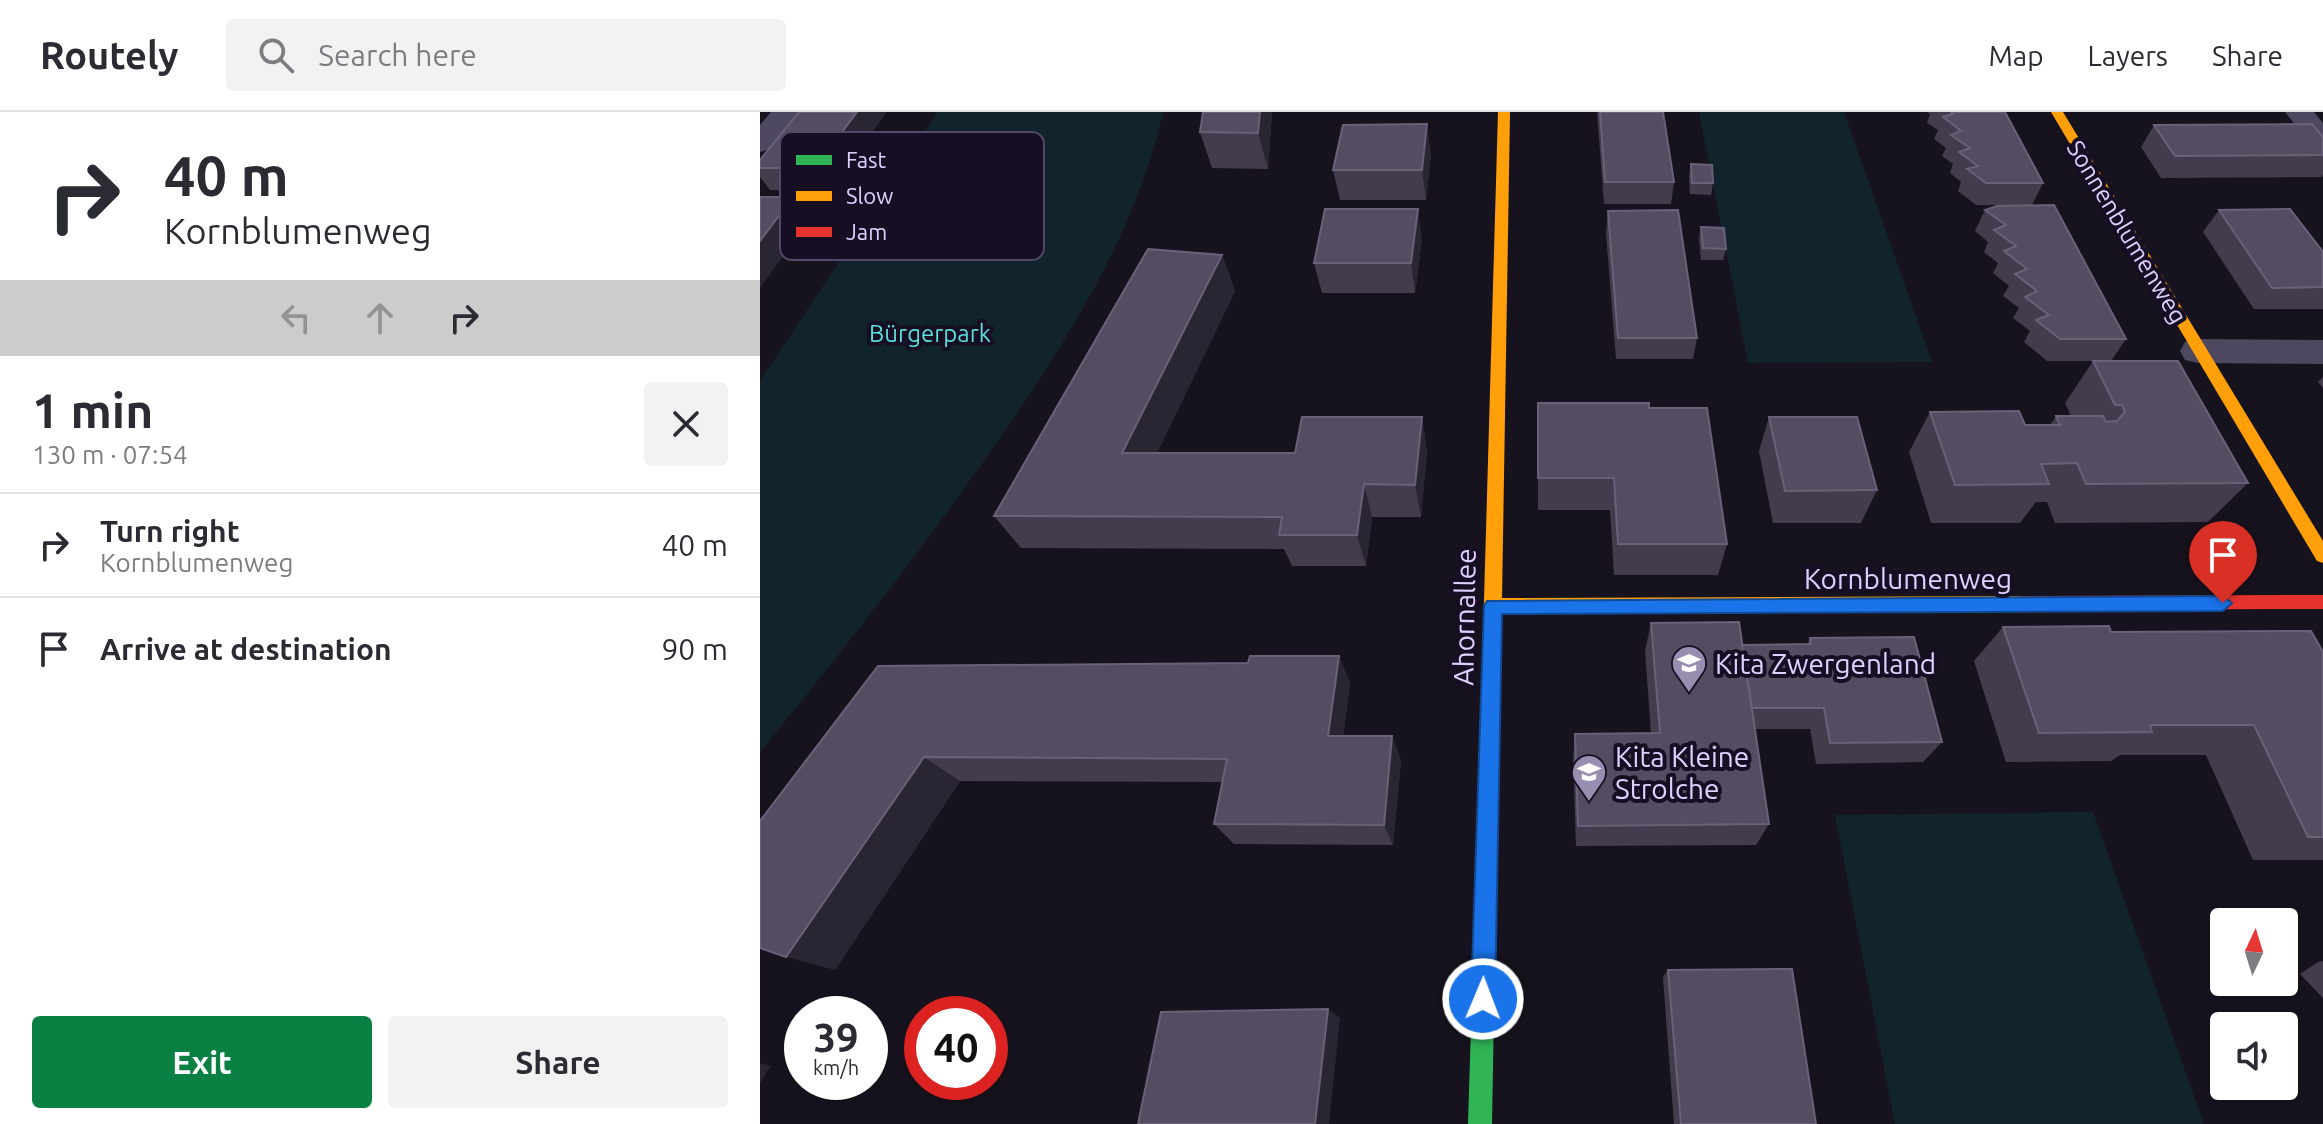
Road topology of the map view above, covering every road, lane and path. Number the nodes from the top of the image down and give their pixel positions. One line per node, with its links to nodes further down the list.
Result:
1 (786, 112): 4 (street)
2 (1504, 112): 9 (street, Ahornallee)
3 (2057, 112): 5 (street, Sonnenblumenweg)
4 (760, 143)
5 (2198, 351): 6 (street, Sonnenblumenweg); 7 (street, Sonnenblumenweg)
6 (2323, 352)
7 (2323, 556)
8 (2323, 602): 9 (street, Kornblumenweg)
9 (1493, 606): 10 (street, Ahornallee)
10 (1480, 1124)

